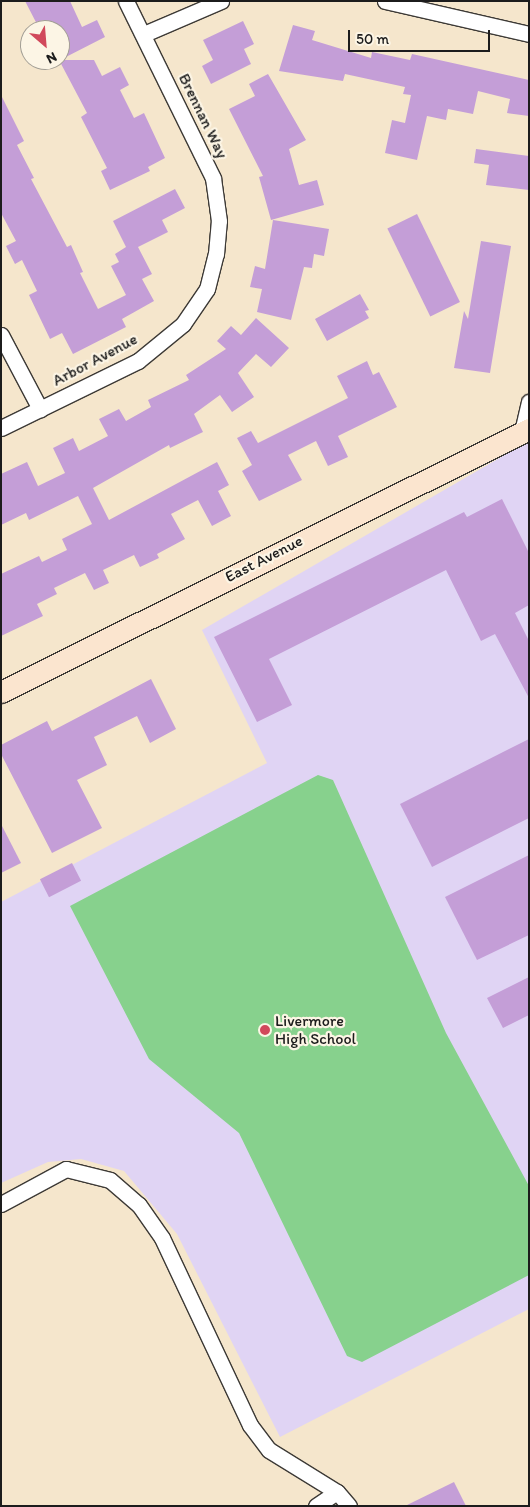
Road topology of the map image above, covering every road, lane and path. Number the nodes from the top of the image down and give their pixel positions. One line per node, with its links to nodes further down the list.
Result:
1 (126, 1): 4 (street, Brennan Way)
2 (221, 1): 4 (street)
3 (386, 1): 5 (street)
4 (144, 34): 6 (street, Brennan Way)
5 (529, 34)
6 (216, 254): 9 (street, Arbor Avenue)
7 (1, 335): 9 (street)
8 (529, 402): 11 (street)
9 (40, 409): 10 (street, Arbor Avenue)
10 (1, 428)
11 (525, 430): 12 (main road, East Avenue)
12 (1, 692)
13 (1, 1204): 14 (street)
14 (337, 1492): 15 (street); 16 (street)
15 (316, 1506)
16 (349, 1506)

